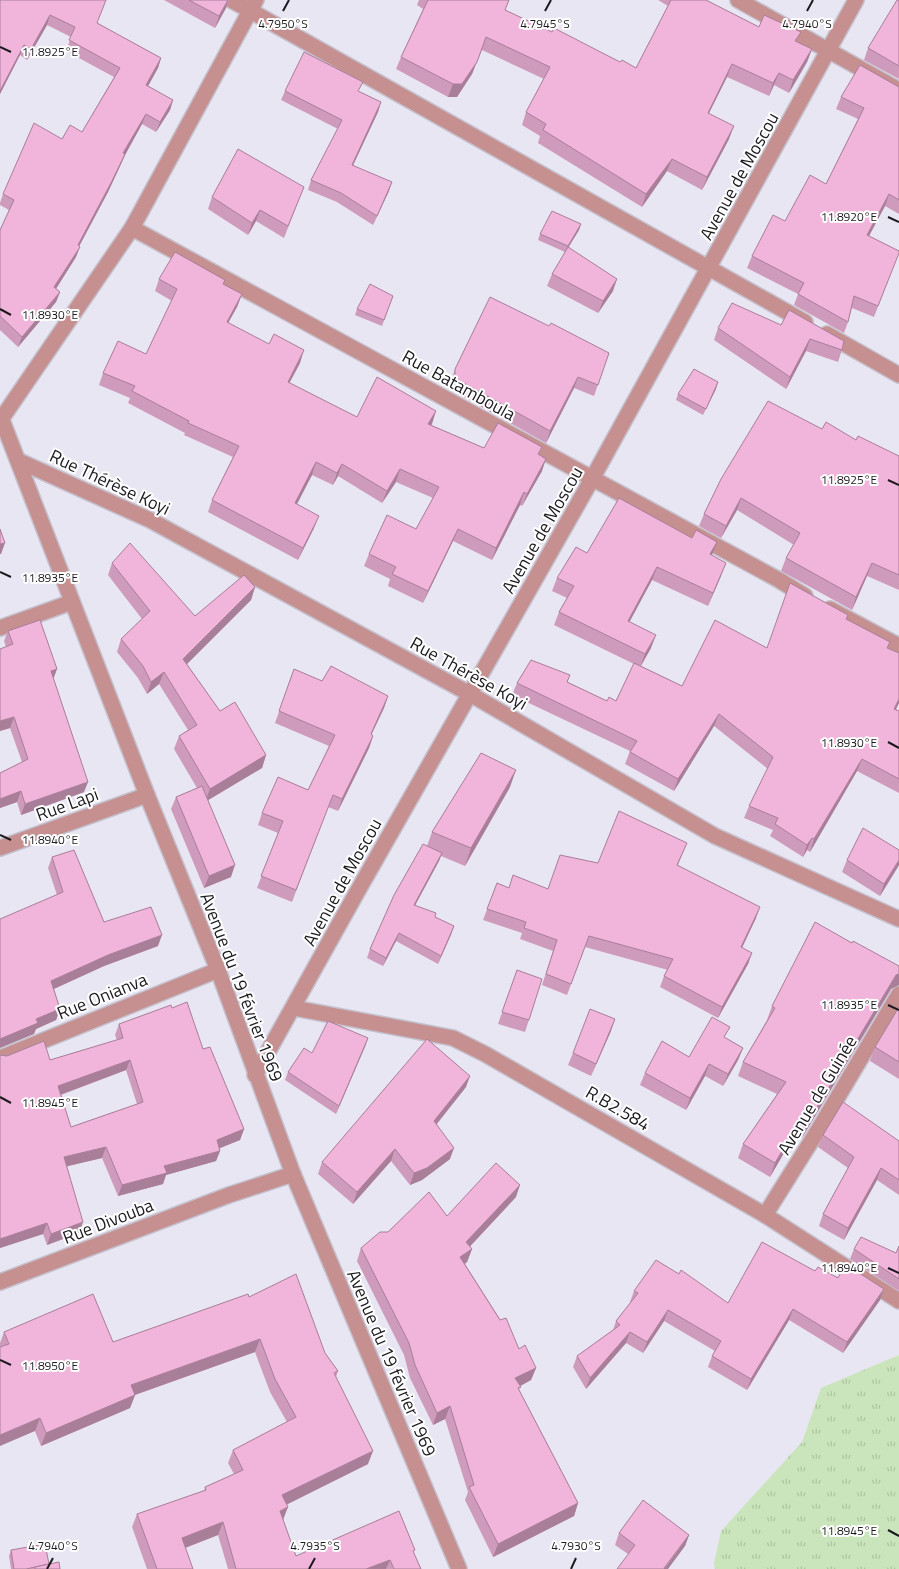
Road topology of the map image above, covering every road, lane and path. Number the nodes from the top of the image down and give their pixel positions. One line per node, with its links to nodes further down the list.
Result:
1 (231, 0): 4 (street)
2 (738, 0): 5 (street)
3 (856, 0): 5 (street, Avenue de Moscou)
4 (253, 6): 7 (street); 8 (street)
5 (829, 52): 6 (street); 8 (street, Avenue de Moscou)
6 (899, 90)
7 (132, 228): 10 (street); 12 (street, Rue Batamboula)
8 (709, 268): 9 (street); 12 (street, Avenue de Moscou)
9 (899, 375)
10 (1, 419): 11 (street, Avenue du 19 février 1969)
11 (19, 461): 13 (street, Avenue du 19 février 1969); 16 (street, Rue Thérèse Koyi)
12 (592, 479): 15 (street, Rue Batamboula); 16 (street, Avenue de Moscou)
13 (72, 602): 14 (street); 17 (street, Avenue du 19 février 1969)
14 (0, 628)
15 (899, 646)
16 (470, 694): 19 (street, Rue Thérèse Koyi); 22 (street, Avenue de Moscou)
17 (147, 795): 18 (street, Rue Lapi); 20 (street, Avenue du 19 février 1969)
18 (0, 848)
19 (899, 919)
20 (218, 970): 23 (street, Rue Onianva); 24 (street, Avenue du 19 février 1969)
21 (899, 994): 26 (street, Avenue de Guinée)
22 (294, 1008): 24 (street, Avenue de Moscou); 26 (street, R.B2.584)
23 (0, 1058)
24 (255, 1075): 25 (street, Avenue du 19 février 1969)
25 (293, 1174): 27 (street, Rue Divouba); 29 (street, Avenue du 19 février 1969)
26 (765, 1215): 28 (street, R.B2.584)
27 (0, 1282)
28 (899, 1301)
29 (459, 1569)

